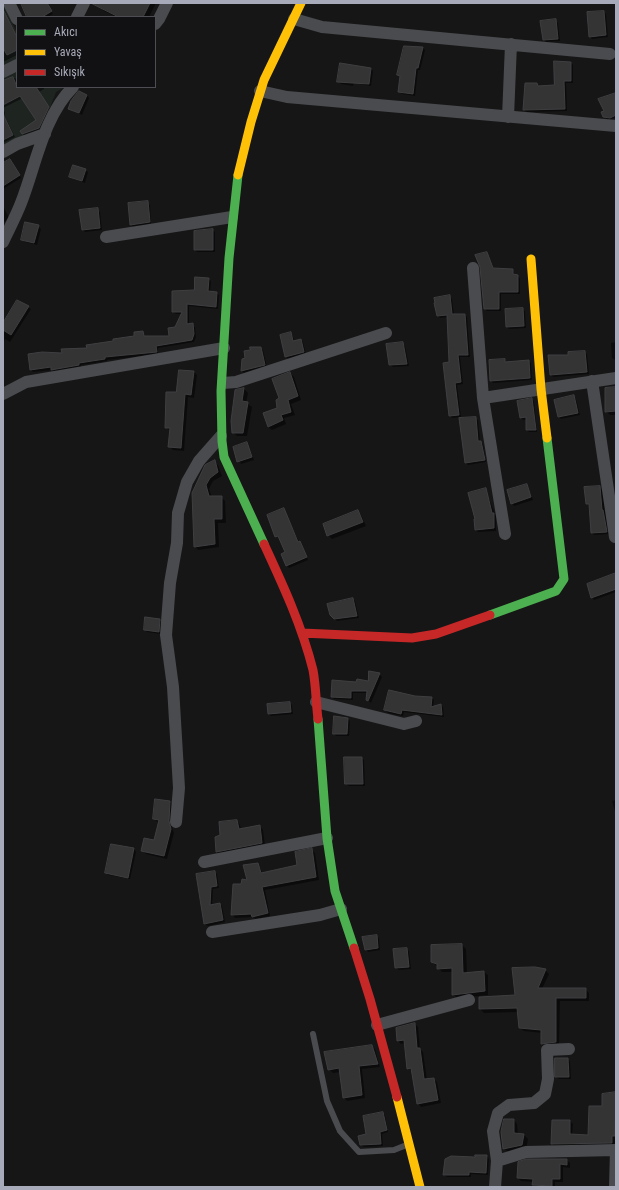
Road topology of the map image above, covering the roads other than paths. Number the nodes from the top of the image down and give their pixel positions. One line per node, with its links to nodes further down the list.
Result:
1 (9, 3): 6 (street)
2 (84, 3): 5 (street)
3 (167, 3): 8 (street)
4 (300, 3): 7 (street)
5 (78, 16)
6 (16, 17)
7 (294, 19): 9 (street); 14 (street)
8 (156, 23)
9 (511, 44): 10 (street); 15 (street)
10 (610, 54)
11 (16, 66): 12 (street)
12 (3, 72)
13 (72, 88): 17 (street)
14 (260, 91): 15 (street); 19 (street)
15 (508, 117): 16 (street)
16 (616, 126)
17 (45, 134): 18 (street); 20 (street)
18 (3, 152)
19 (232, 217): 21 (street); 25 (street)
20 (5, 236)
21 (106, 237)
22 (531, 259): 29 (street)
23 (473, 268): 31 (street)
24 (386, 333): 28 (street)
25 (224, 348): 28 (street); 30 (street)
26 (616, 378): 27 (street)
27 (592, 381): 29 (street); 34 (street)
28 (222, 383): 32 (street)
29 (541, 389): 31 (street); 35 (street)
30 (3, 394)
31 (483, 398): 33 (street)
32 (221, 436): 35 (street); 38 (street)
33 (505, 534)
34 (616, 537)
35 (302, 633): 36 (street)
36 (316, 702): 37 (street); 39 (street)
37 (416, 721)
38 (176, 822)
39 (327, 838): 40 (street); 41 (street)
40 (204, 862)
41 (341, 909): 42 (street); 44 (street)
42 (212, 932)
43 (469, 1000): 44 (street)
44 (377, 1025): 47 (street)
45 (313, 1034): 47 (lane)
46 (569, 1049): 49 (street)
47 (410, 1144): 50 (street)
48 (616, 1150): 49 (street); 52 (street)
49 (497, 1161): 51 (street)
50 (420, 1187)
51 (495, 1187)
52 (615, 1187)

